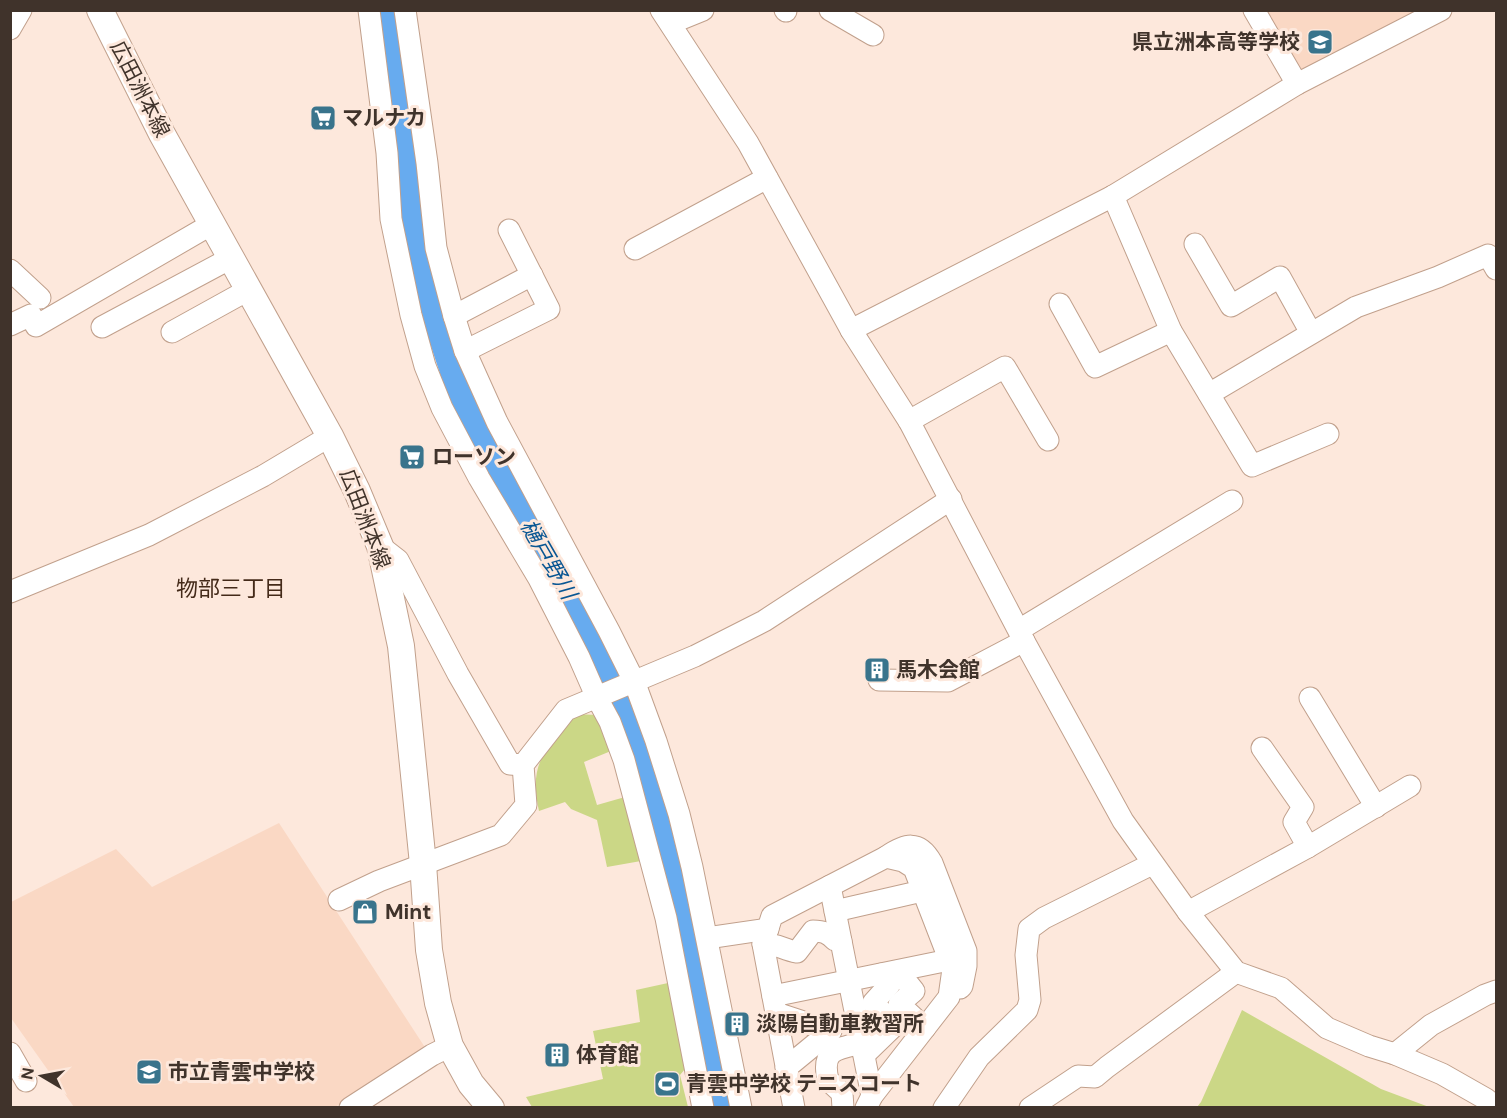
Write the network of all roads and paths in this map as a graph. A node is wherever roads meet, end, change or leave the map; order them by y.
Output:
1 (21, 10) edge
2 (100, 10) edge
3 (369, 10) edge
4 (405, 10) edge
5 (703, 10) edge
6 (830, 10) edge
7 (1254, 10) edge
8 (1441, 10) edge
9 (666, 17) edge
10 (10, 29) edge
11 (873, 35) dead end
12 (1297, 84) junction
13 (767, 178) junction
14 (1113, 196) junction
15 (212, 225) junction
16 (508, 230) dead end
17 (1195, 244) dead end
18 (635, 249) dead end
19 (231, 258) junction
20 (1497, 269) edge
21 (10, 270) edge
22 (532, 275) junction
23 (248, 290) junction
24 (40, 298) dead end
25 (1060, 304) dead end
26 (454, 316) junction
27 (10, 325) edge
28 (102, 327) dead end
29 (851, 330) junction
30 (1171, 331) junction
31 (172, 332) dead end
32 (1311, 333) junction
33 (465, 351) junction
34 (1209, 394) junction
35 (909, 421) junction
36 (1328, 434) dead end
37 (330, 436) junction
38 (1048, 440) dead end
39 (951, 499) junction
40 (1232, 501) dead end
41 (380, 546) junction
42 (10, 592) edge
43 (1022, 635) junction
44 (879, 680) dead end
45 (633, 681) junction
46 (597, 698) junction
47 (1310, 698) dead end
48 (1262, 748) dead end
49 (523, 765) junction
50 (1410, 786) dead end
51 (1376, 807) junction
52 (1308, 847) junction
53 (886, 857) junction
54 (423, 864) junction
55 (1152, 864) junction
56 (830, 886) junction
57 (922, 891) junction
58 (339, 900) dead end
59 (835, 911) junction
60 (1188, 912) junction
61 (765, 936) junction
62 (707, 938) junction
63 (841, 940) junction
64 (949, 960) junction
65 (889, 972) junction
66 (1236, 972) junction
67 (849, 981) junction
68 (1497, 991) edge
69 (947, 1000) junction
70 (774, 1005) junction
71 (925, 1028) junction
72 (450, 1046) junction
73 (862, 1049) junction
74 (10, 1053) edge
75 (1395, 1054) junction
76 (786, 1068) junction
77 (27, 1081) dead end
78 (869, 1102) edge
79 (350, 1107) edge
80 (491, 1107) edge
81 (703, 1107) edge
82 (741, 1107) edge
83 (794, 1107) edge
84 (843, 1107) edge
85 (944, 1107) edge
86 (1030, 1107) edge
87 (1497, 1107) edge

1 - 10 street
2 - 15 main road, 広田洲本線
3 - 46 street
4 - 26 street
5 - 9 street
6 - 11 street
7 - 12 street
8 - 12 street
9 - 13 street
12 - 14 street
13 - 18 street
13 - 29 street
14 - 29 street
14 - 30 street
15 - 19 main road, 広田洲本線
15 - 27 street
16 - 22 street
17 - 32 street
19 - 23 main road, 広田洲本線
19 - 28 street
20 - 32 street
21 - 24 street
22 - 26 street
22 - 33 street
23 - 31 street
23 - 37 main road, 広田洲本線
25 - 30 street
26 - 33 street
29 - 35 street
30 - 34 street
32 - 34 street
33 - 45 street
34 - 36 street
35 - 38 street
35 - 39 street
37 - 41 main road, 広田洲本線
37 - 42 street
39 - 43 street
39 - 45 street
40 - 43 street
41 - 49 street
41 - 54 main road, 広田洲本線
43 - 44 street
43 - 55 street
45 - 46 street
45 - 62 street
46 - 49 street
46 - 81 street
47 - 51 street
48 - 52 street
49 - 54 street
50 - 51 street
51 - 52 street
52 - 60 street
53 - 56 street
53 - 57 street
53 - 69 street
54 - 58 street
54 - 72 main road, 広田洲本線
55 - 60 street
55 - 85 street
56 - 59 street
56 - 61 street
57 - 59 street
57 - 64 street
59 - 63 street
60 - 66 street
61 - 62 street
61 - 63 street
61 - 70 street
62 - 82 street
63 - 67 street
64 - 65 street
64 - 69 street
65 - 67 street
65 - 71 street
65 - 73 street
66 - 75 street
66 - 86 street
67 - 70 street
67 - 73 street
68 - 75 street
69 - 71 street
70 - 76 street
70 - 76 street
71 - 78 street
72 - 79 street
72 - 80 main road, 広田洲本線
73 - 78 street
73 - 84 street
74 - 77 street
75 - 87 street
76 - 83 street

